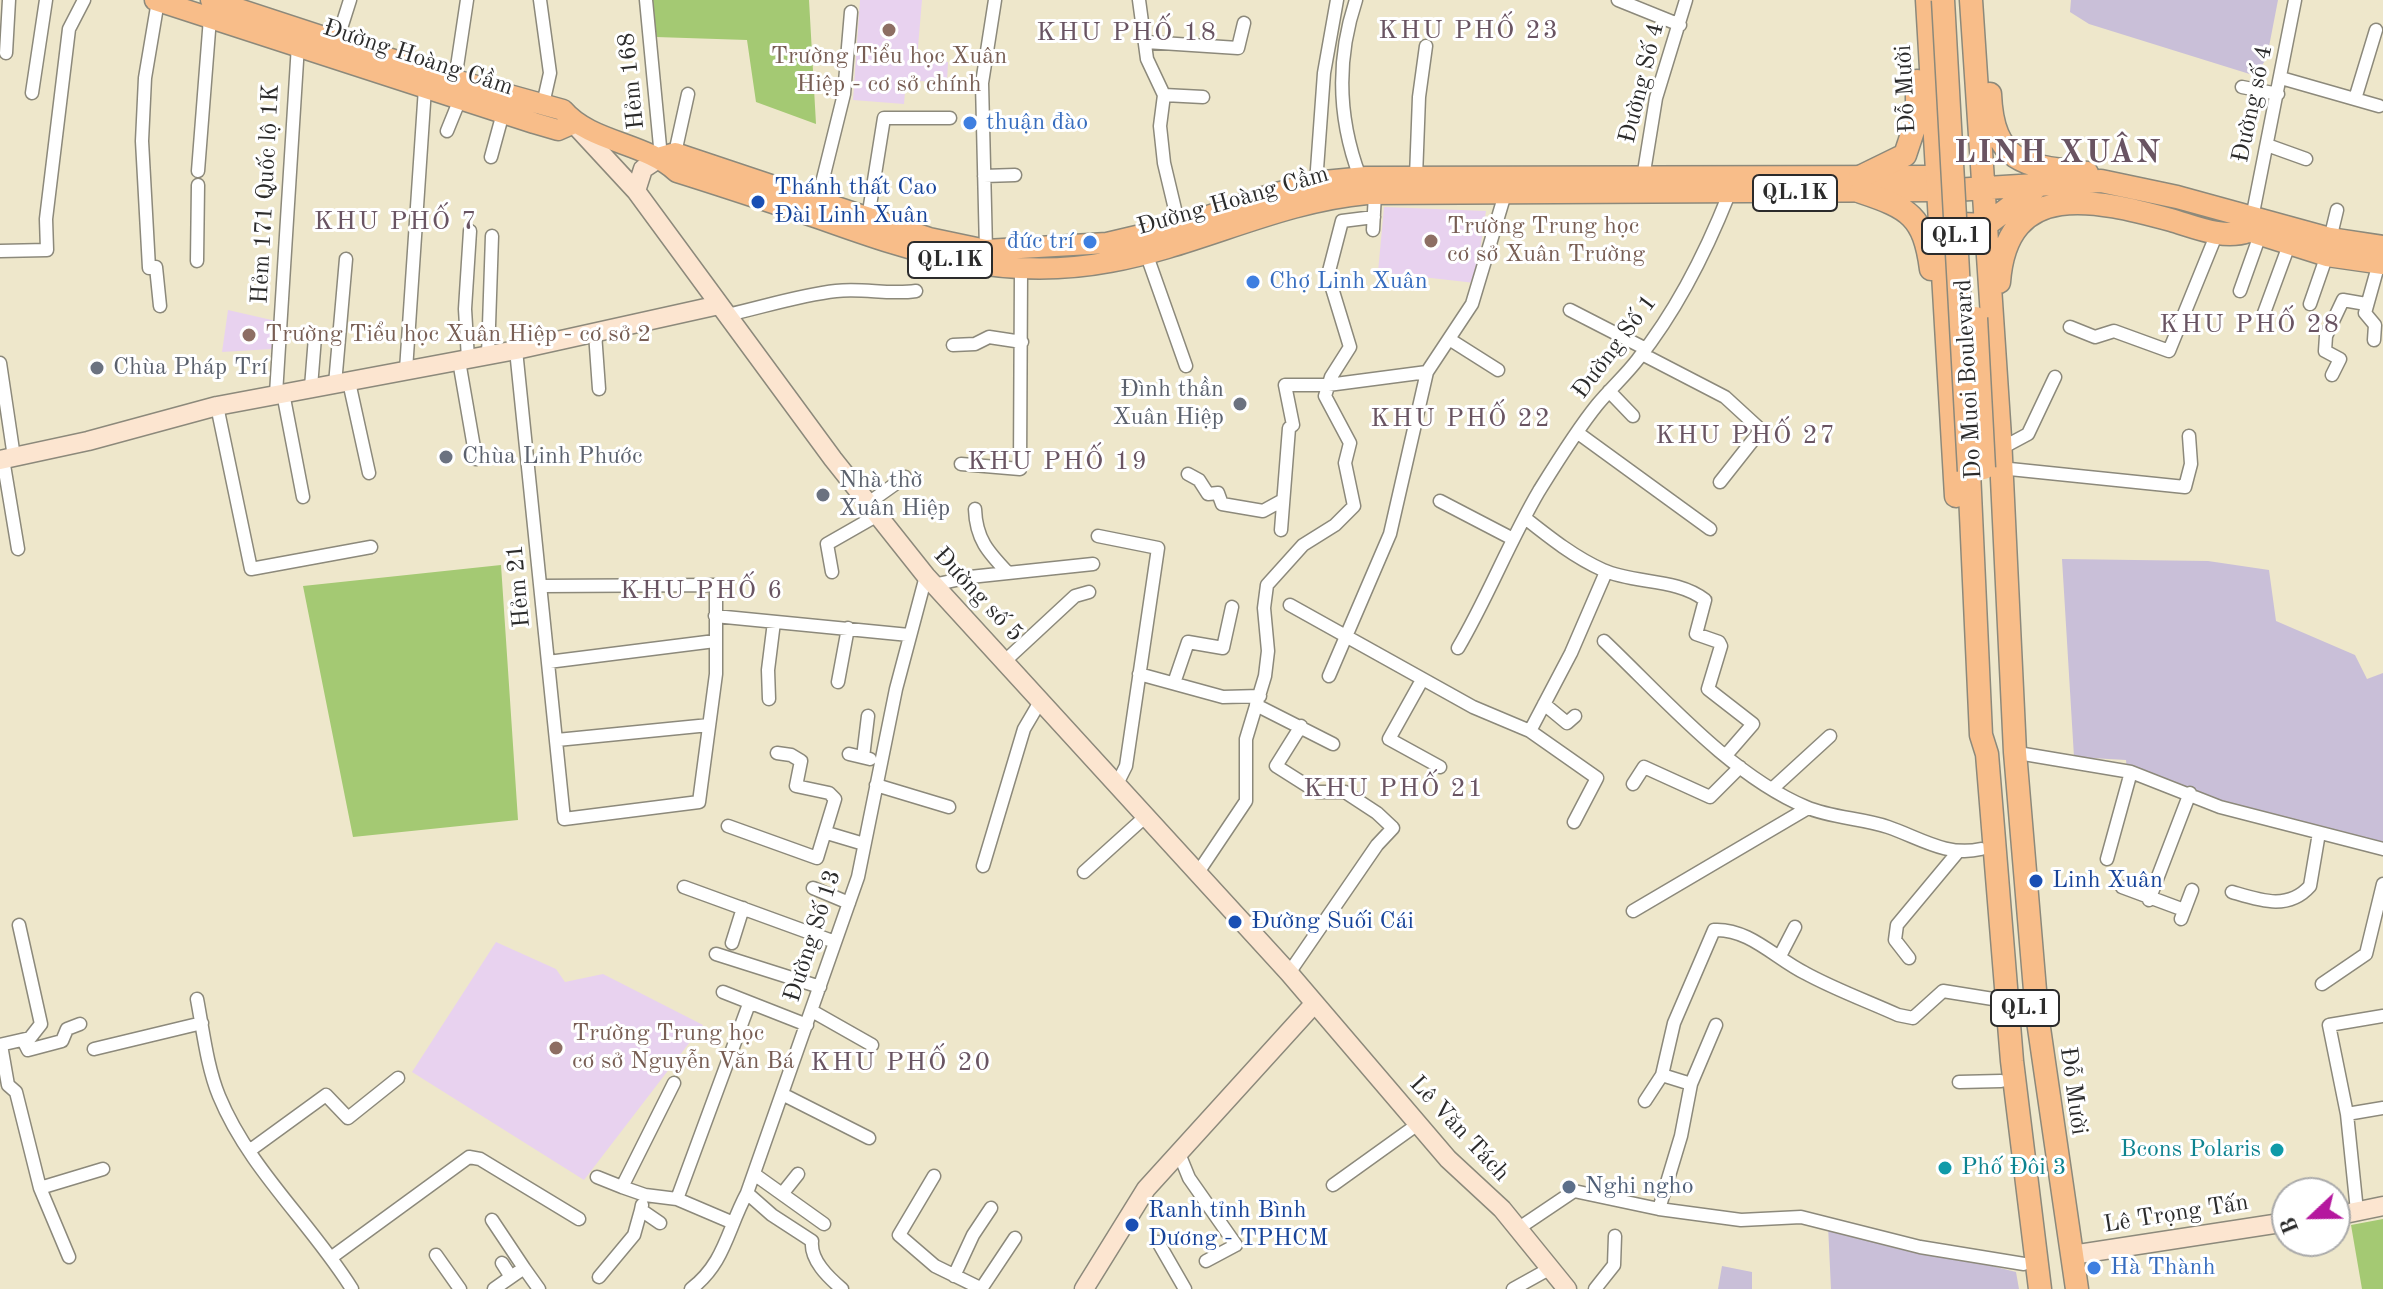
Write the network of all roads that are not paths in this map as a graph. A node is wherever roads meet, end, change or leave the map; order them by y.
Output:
1 (9, 0) edge
2 (46, 0) edge
3 (84, 0) edge
4 (156, 0) edge
5 (350, 0) edge
6 (467, 0) edge
7 (540, 0) edge
8 (646, 0) edge
9 (995, 0) edge
10 (1139, 0) edge
11 (1337, 0) edge
12 (1356, 0) edge
13 (1618, 0) edge
14 (1686, 0) edge
15 (1912, 0) edge
16 (1927, 0) edge
17 (1943, 0) edge
18 (1958, 0) edge
19 (1971, 0) edge
20 (1985, 0) edge
21 (2295, 0) edge
22 (210, 9) edge
23 (851, 12) dead end
24 (252, 15) edge
25 (1244, 23) dead end
26 (1680, 25) junction
27 (2376, 30) dead end
28 (337, 41) junction
29 (1146, 42) junction
30 (298, 45) junction
31 (1426, 46) dead end
32 (6, 53) dead end
33 (2281, 78) junction
34 (2242, 87) dead end
35 (425, 88) junction
36 (457, 90) junction
37 (32, 93) dead end
38 (688, 94) dead end
39 (2278, 94) junction
40 (1164, 95) junction
41 (1203, 97) dead end
42 (2355, 99) junction
43 (543, 104) junction
44 (2379, 106) dead end
45 (503, 113) junction
46 (950, 118) dead end
47 (574, 123) junction
48 (447, 131) dead end
49 (1977, 134) junction
50 (1934, 136) junction
51 (2267, 145) junction
52 (668, 155) junction
53 (491, 157) dead end
54 (2306, 159) dead end
55 (1015, 175) dead end
56 (984, 176) junction
57 (1360, 177) junction
58 (1416, 177) junction
59 (1643, 178) junction
60 (1983, 181) junction
61 (1316, 183) junction
62 (1895, 184) junction
63 (1937, 184) junction
64 (1861, 185) junction
65 (2039, 186) junction
66 (636, 191) junction
67 (1375, 194) junction
68 (1505, 194) junction
69 (1729, 194) junction
70 (818, 199) junction
71 (2337, 210) dead end
72 (868, 218) junction
73 (1940, 225) junction
74 (1986, 225) junction
75 (1179, 226) junction
76 (2253, 228) junction
77 (470, 231) dead end
78 (2217, 233) junction
79 (492, 236) dead end
80 (2289, 245) junction
81 (2328, 247) junction
82 (2383, 247) edge
83 (986, 250) junction
84 (0, 251) edge
85 (1146, 253) junction
86 (346, 259) dead end
87 (197, 261) dead end
88 (2377, 267) edge
89 (1021, 271) junction
90 (916, 291) dead end
91 (2240, 291) dead end
92 (2310, 304) dead end
93 (2366, 304) junction
94 (160, 306) dead end
95 (723, 310) junction
96 (1570, 310) dead end
97 (2264, 313) dead end
98 (2070, 327) dead end
99 (595, 333) junction
100 (315, 337) dead end
101 (1449, 339) junction
102 (2374, 340) dead end
103 (1022, 342) junction
104 (953, 345) dead end
105 (516, 350) junction
106 (1644, 352) junction
107 (488, 355) junction
108 (463, 360) junction
109 (0, 363) edge
110 (1186, 366) dead end
111 (406, 370) junction
112 (1498, 370) dead end
113 (1427, 372) junction
114 (2332, 375) dead end
115 (2055, 377) dead end
116 (342, 383) junction
117 (1328, 385) junction
118 (311, 387) junction
119 (599, 389) dead end
120 (1609, 391) junction
121 (279, 393) junction
122 (217, 406) junction
123 (1633, 416) dead end
124 (1578, 433) junction
125 (2189, 436) dead end
126 (1951, 441) junction
127 (6, 459) edge
128 (476, 459) dead end
129 (1991, 459) junction
130 (961, 464) dead end
131 (369, 473) dead end
132 (1188, 474) dead end
133 (905, 477) dead end
134 (1720, 482) dead end
135 (303, 497) dead end
136 (1283, 500) junction
137 (1440, 501) dead end
138 (975, 509) dead end
139 (872, 510) junction
140 (1525, 518) junction
141 (1710, 529) dead end
142 (1281, 530) dead end
143 (1098, 536) dead end
144 (1513, 539) junction
145 (371, 547) dead end
146 (18, 549) dead end
147 (1093, 564) dead end
148 (832, 572) dead end
149 (1606, 572) junction
150 (1008, 573) junction
151 (2000, 576) junction
152 (930, 581) junction
153 (542, 586) junction
154 (1089, 592) dead end
155 (1974, 595) junction
156 (1290, 605) dead end
157 (1232, 607) dead end
158 (715, 616) junction
159 (774, 622) junction
160 (848, 628) junction
161 (909, 635) junction
162 (1349, 637) junction
163 (715, 641) junction
164 (1604, 641) dead end
165 (1999, 646) junction
166 (1458, 648) dead end
167 (1006, 660) junction
168 (548, 662) junction
169 (2011, 667) junction
170 (1139, 674) junction
171 (1329, 676) dead end
172 (1422, 680) junction
173 (838, 682) dead end
174 (1174, 683) junction
175 (769, 699) dead end
176 (1041, 700) junction
177 (1258, 700) junction
178 (1544, 704) junction
179 (868, 716) dead end
180 (1575, 716) dead end
181 (709, 725) junction
182 (1301, 726) junction
183 (1530, 731) junction
184 (1981, 735) junction
185 (1830, 736) dead end
186 (557, 740) junction
187 (1333, 744) dead end
188 (2010, 751) junction
189 (777, 753) dead end
190 (849, 754) dead end
191 (1727, 754) junction
192 (863, 757) junction
193 (881, 762) junction
194 (1440, 767) dead end
195 (1740, 767) junction
196 (2131, 772) junction
197 (1117, 784) junction
198 (1633, 784) dead end
199 (876, 785) junction
200 (1772, 789) junction
201 (2190, 793) junction
202 (949, 807) dead end
203 (1808, 808) junction
204 (1146, 816) junction
205 (1574, 822) dead end
206 (728, 826) dead end
207 (827, 833) junction
208 (2319, 833) junction
209 (864, 844) junction
210 (1981, 849) junction
211 (2383, 849) edge
212 (1957, 853) junction
213 (2107, 859) dead end
214 (983, 866) dead end
215 (1084, 872) dead end
216 (1197, 874) junction
217 (2383, 884) edge
218 (684, 887) dead end
219 (2122, 887) dead end
220 (813, 888) dead end
221 (2192, 890) dead end
222 (2232, 892) dead end
223 (2150, 899) junction
224 (849, 903) junction
225 (743, 908) junction
226 (1633, 911) dead end
227 (19, 925) dead end
228 (1795, 927) dead end
229 (835, 942) junction
230 (732, 943) dead end
231 (716, 954) dead end
232 (1780, 956) junction
233 (1909, 958) dead end
234 (1289, 973) junction
235 (2322, 984) dead end
236 (820, 987) junction
237 (723, 992) dead end
238 (197, 999) dead end
239 (1993, 999) junction
240 (749, 1004) junction
241 (1314, 1004) junction
242 (812, 1011) junction
243 (2383, 1016) edge
244 (202, 1023) junction
245 (80, 1024) dead end
246 (807, 1025) junction
247 (1716, 1025) dead end
248 (23, 1040) junction
249 (0, 1045) edge
250 (872, 1045) dead end
251 (94, 1049) dead end
252 (1662, 1075) junction
253 (398, 1078) dead end
254 (2001, 1081) junction
255 (1959, 1082) dead end
256 (674, 1083) dead end
257 (1691, 1084) junction
258 (782, 1094) junction
259 (1645, 1101) dead end
260 (2383, 1108) edge
261 (2347, 1114) junction
262 (1418, 1124) junction
263 (869, 1138) dead end
264 (249, 1151) junction
265 (1178, 1151) junction
266 (103, 1169) dead end
267 (754, 1174) junction
268 (798, 1174) dead end
269 (934, 1176) dead end
270 (597, 1177) dead end
271 (1333, 1185) dead end
272 (622, 1187) junction
273 (40, 1188) junction
274 (747, 1193) junction
275 (782, 1194) junction
276 (645, 1195) junction
277 (677, 1199) junction
278 (2383, 1206) edge
279 (991, 1208) dead end
280 (1659, 1209) junction
281 (641, 1210) junction
282 (2357, 1211) junction
283 (2351, 1212) edge
284 (579, 1219) dead end
285 (492, 1220) dead end
286 (731, 1222) junction
287 (660, 1223) dead end
288 (824, 1224) dead end
289 (2271, 1224) edge
290 (1519, 1228) junction
291 (1615, 1236) dead end
292 (1015, 1238) dead end
293 (1158, 1242) dead end
294 (436, 1255) dead end
295 (2066, 1256) junction
296 (69, 1257) dead end
297 (332, 1257) junction
298 (1206, 1261) dead end
299 (502, 1263) dead end
300 (2030, 1263) junction
301 (524, 1268) junction
302 (1549, 1269) junction
303 (954, 1276) junction
304 (511, 1277) junction
305 (599, 1277) dead end
306 (352, 1289) edge
307 (460, 1289) edge
308 (494, 1289) edge
309 (539, 1289) edge
310 (691, 1289) edge
311 (842, 1289) edge
312 (981, 1289) edge
313 (1084, 1289) edge
314 (1185, 1289) edge
315 (1513, 1289) edge
316 (1567, 1289) edge
317 (1595, 1289) edge
318 (2028, 1289) edge
319 (2040, 1289) edge
320 (2066, 1289) edge
321 (2077, 1289) edge

1 - 32 street
2 - 37 street
3 - 84 street
4 - 22 main road, Đường Hoàng Cầm / QL.1K
4 - 94 street
5 - 28 street
6 - 36 street
7 - 43 street
8 - 52 street, Hẻm 168
9 - 56 street
10 - 29 street
11 - 61 street
12 - 57 street
13 - 26 street
14 - 26 street, Đường Số 4
15 - 64 highway
16 - 50 highway, Đỗ Mười / QL.1
17 - 129 highway, QL.1, bridge
18 - 129 highway, QL.1, bridge
19 - 49 highway, Do Muoi Boulevard / QL.1
20 - 76 highway
21 - 33 street, Đường số 4
22 - 24 main road, Đường Hoàng Cầm / QL.1K
22 - 87 street
23 - 70 street
24 - 28 main road, Đường Hoàng Cầm / QL.1K
24 - 30 main road, Đường Hoàng Cầm / QL.1K
25 - 29 street
26 - 59 street, Đường Số 4
27 - 42 street
28 - 36 main road, Đường Hoàng Cầm / QL.1K
29 - 40 street
30 - 35 main road, Đường Hoàng Cầm / QL.1K
30 - 121 street, Hẻm 171 Quốc lộ 1K
31 - 58 street
33 - 39 street, Đường số 4
33 - 42 street
34 - 39 street
35 - 36 main road, Đường Hoàng Cầm / QL.1K
35 - 111 street
36 - 43 main road, Đường Hoàng Cầm / QL.1K
36 - 45 main road, Đường Hoàng Cầm / QL.1K
36 - 48 street
38 - 52 street
39 - 51 street, Đường số 4
40 - 41 street
40 - 75 street
42 - 44 street
43 - 47 main road, Đường Hoàng Cầm / QL.1K
45 - 47 main road, Đường Hoàng Cầm / QL.1K
45 - 53 street
46 - 72 street
47 - 52 main road, Đường Hoàng Cầm / QL.1K
47 - 66 main road, Đường số 5
49 - 50 highway
49 - 60 highway, Do Muoi Boulevard / QL.1
49 - 65 highway
50 - 62 highway
50 - 63 highway, Đỗ Mười / QL.1
51 - 54 street
51 - 76 street, Đường số 4
52 - 66 main road
52 - 70 main road, Đường Hoàng Cầm / QL.1K
52 - 89 main road, Đường Hoàng Cầm / QL.1K
55 - 56 street
56 - 83 street
57 - 58 main road, Đường Hoàng Cầm / QL.1K
57 - 61 main road, Đường Hoàng Cầm / QL.1K
58 - 59 main road, Đường Hoàng Cầm / QL.1K
59 - 64 main road, Đường Hoàng Cầm / QL.1K
60 - 63 highway
60 - 65 highway
60 - 74 highway, Do Muoi Boulevard / QL.1
61 - 75 main road, Đường Hoàng Cầm / QL.1K
62 - 63 main road, Đường Hoàng Cầm / QL.1K
62 - 64 main road, Đường Hoàng Cầm / QL.1K
62 - 73 highway
63 - 73 highway, Do Muoi Boulevard / QL.1
64 - 69 main road, Đường Hoàng Cầm / QL.1K
64 - 126 highway
65 - 74 highway
65 - 76 highway
66 - 95 main road, Đường số 5
67 - 68 main road, Đường Hoàng Cầm / QL.1K
67 - 85 main road, Đường Hoàng Cầm / QL.1K
67 - 117 street
68 - 69 main road, Đường Hoàng Cầm / QL.1K
68 - 101 street
69 - 106 street, Đường Số 1
70 - 72 main road, Đường Hoàng Cầm / QL.1K
71 - 81 street
72 - 83 main road, Đường Hoàng Cầm / QL.1K
73 - 74 highway
73 - 126 highway, Do Muoi Boulevard / QL.1
74 - 129 highway, Do Muoi Boulevard / QL.1
75 - 83 main road, Đường Hoàng Cầm / QL.1K
76 - 78 highway
76 - 80 highway
76 - 81 highway
76 - 91 street, Đường số 4
77 - 108 street
78 - 98 street
78 - 129 highway
79 - 107 street
80 - 81 highway
80 - 97 street
81 - 82 highway
81 - 88 highway
81 - 92 street
85 - 89 main road, Đường Hoàng Cầm / QL.1K
85 - 110 street
86 - 116 street
88 - 93 street
89 - 103 street
90 - 95 street
93 - 102 street
93 - 114 street
95 - 99 main road
95 - 139 main road, Đường số 5
96 - 106 street
99 - 105 main road
99 - 119 street
100 - 118 street
101 - 112 street
101 - 113 street
103 - 104 street
103 - 130 street
105 - 107 main road
105 - 153 street, Hẻm 21
106 - 120 street, Đường Số 1
106 - 134 street
107 - 108 main road
108 - 111 main road
108 - 128 street
109 - 127 street
111 - 116 main road
113 - 117 street
113 - 162 street
115 - 129 street
116 - 118 main road
116 - 131 street
117 - 136 street
117 - 177 street
118 - 121 main road
120 - 123 street
120 - 124 street, Đường Số 1
121 - 122 main road
121 - 135 street, Hẻm 171 Quốc lộ 1K
122 - 127 main road
122 - 145 street
124 - 140 street, Đường Số 1
124 - 141 street
125 - 129 street
126 - 155 highway, QL.1
127 - 146 street
129 - 151 highway, Do Muoi Boulevard / QL.1
129 - 155 highway, Do Muoi Boulevard / QL.1
132 - 136 street
133 - 139 street
136 - 142 street
137 - 144 street
138 - 150 street
139 - 148 street
139 - 152 main road, Đường số 5
140 - 144 street, Đường Số 1
140 - 149 street
143 - 170 street
144 - 166 street, Đường Số 1
147 - 150 street
149 - 178 street
149 - 191 street
150 - 152 street
151 - 165 highway, Do Muoi Boulevard / QL.1
151 - 169 highway, Do Muoi Boulevard / QL.1
152 - 161 street, Đường Số 13
152 - 167 main road, Đường số 5
153 - 158 street
153 - 168 street, Hẻm 21
154 - 167 street
155 - 184 highway, Do Muoi Boulevard / QL.1
156 - 162 street
157 - 174 street
158 - 159 street
158 - 163 street
159 - 160 street
159 - 175 street
160 - 161 street
160 - 173 street
161 - 193 street, Đường Số 13
162 - 171 street
162 - 172 street
163 - 168 street
163 - 181 street
164 - 191 street
165 - 169 highway, QL.1
165 - 188 highway, Do Muoi Boulevard / QL.1
167 - 176 main road, Đường số 5
168 - 186 street, Hẻm 21
169 - 188 highway, Do Muoi Boulevard / QL.1
170 - 174 street
170 - 197 street
172 - 183 street
172 - 194 street
174 - 177 street
176 - 197 main road, Đường số 5
176 - 214 street
177 - 182 street
177 - 216 street
178 - 180 street
178 - 183 street
179 - 192 street
181 - 186 street
181 - 186 street, Hẻm 21
182 - 187 street
182 - 234 street
183 - 205 street
184 - 210 highway, Do Muoi Boulevard / QL.1
184 - 300 highway, QL.1
185 - 200 street
188 - 196 street
188 - 295 highway, Đỗ Mười / QL.1
189 - 207 street
190 - 192 street
191 - 195 street
192 - 193 street
193 - 199 street, Đường Số 13
195 - 198 street
195 - 200 street
196 - 201 street
196 - 213 street
197 - 204 main road, Đường số 5
199 - 202 street
199 - 209 street, Đường Số 13
200 - 203 street
201 - 208 street
201 - 223 street
203 - 212 street
203 - 226 street
204 - 215 street
204 - 216 main road, Đường số 5
206 - 207 street
207 - 209 street
208 - 211 street
208 - 222 street
209 - 224 street, Đường Số 13
210 - 212 street
210 - 239 highway, QL.1
212 - 233 street
216 - 234 main road, Đường số 5
217 - 235 street
218 - 225 street
219 - 223 street
220 - 224 street
221 - 223 street
224 - 229 street, Đường Số 13
225 - 229 street
225 - 230 street
227 - 248 street
228 - 232 street
229 - 236 street, Đường Số 13
231 - 236 street
232 - 239 street
232 - 252 street
234 - 241 main road, Đường số 5
236 - 242 street, Đường Số 13
237 - 240 street
238 - 244 street
239 - 254 highway, QL.1
240 - 246 street
240 - 277 street
241 - 262 main road, Lê Văn Tách
241 - 265 main road
242 - 246 street, Đường Số 13
242 - 250 street
243 - 261 street
244 - 251 street
244 - 264 street
245 - 248 street
246 - 258 street, Đường Số 13
247 - 257 street
248 - 249 street
249 - 273 street
252 - 257 street
252 - 259 street
253 - 264 street
254 - 255 street
254 - 300 highway, QL.1
256 - 272 street
257 - 280 street
258 - 263 street
258 - 267 street, Đường Số 13
260 - 261 street
261 - 282 street
262 - 271 street
262 - 290 main road, Lê Văn Tách
264 - 297 street
265 - 298 street
265 - 313 main road
266 - 273 street
267 - 274 street, Đường Số 13
267 - 275 street
268 - 275 street
269 - 303 street
270 - 272 street
272 - 276 street
273 - 296 street
274 - 286 street, Đường Số 13
274 - 311 street
275 - 288 street
276 - 277 street
276 - 281 street
277 - 286 street
278 - 282 main road
279 - 303 street
280 - 290 street
280 - 300 street
281 - 287 street
281 - 305 street
282 - 283 main road
284 - 297 street
285 - 301 street
286 - 310 street, Đường Số 13
289 - 295 main road, Lê Trọng Tấn
290 - 302 main road, Lê Văn Tách
291 - 317 street
292 - 312 street
293 - 314 street
294 - 307 street
295 - 300 highway
295 - 320 highway, Đỗ Mười / QL.1
295 - 321 highway, Đỗ Mười / QL.1
297 - 306 street
299 - 304 street
300 - 318 highway, QL.1
300 - 319 highway, QL.1
301 - 304 street
301 - 309 street
302 - 315 street
302 - 316 main road, Lê Văn Tách
303 - 312 street
304 - 308 street

